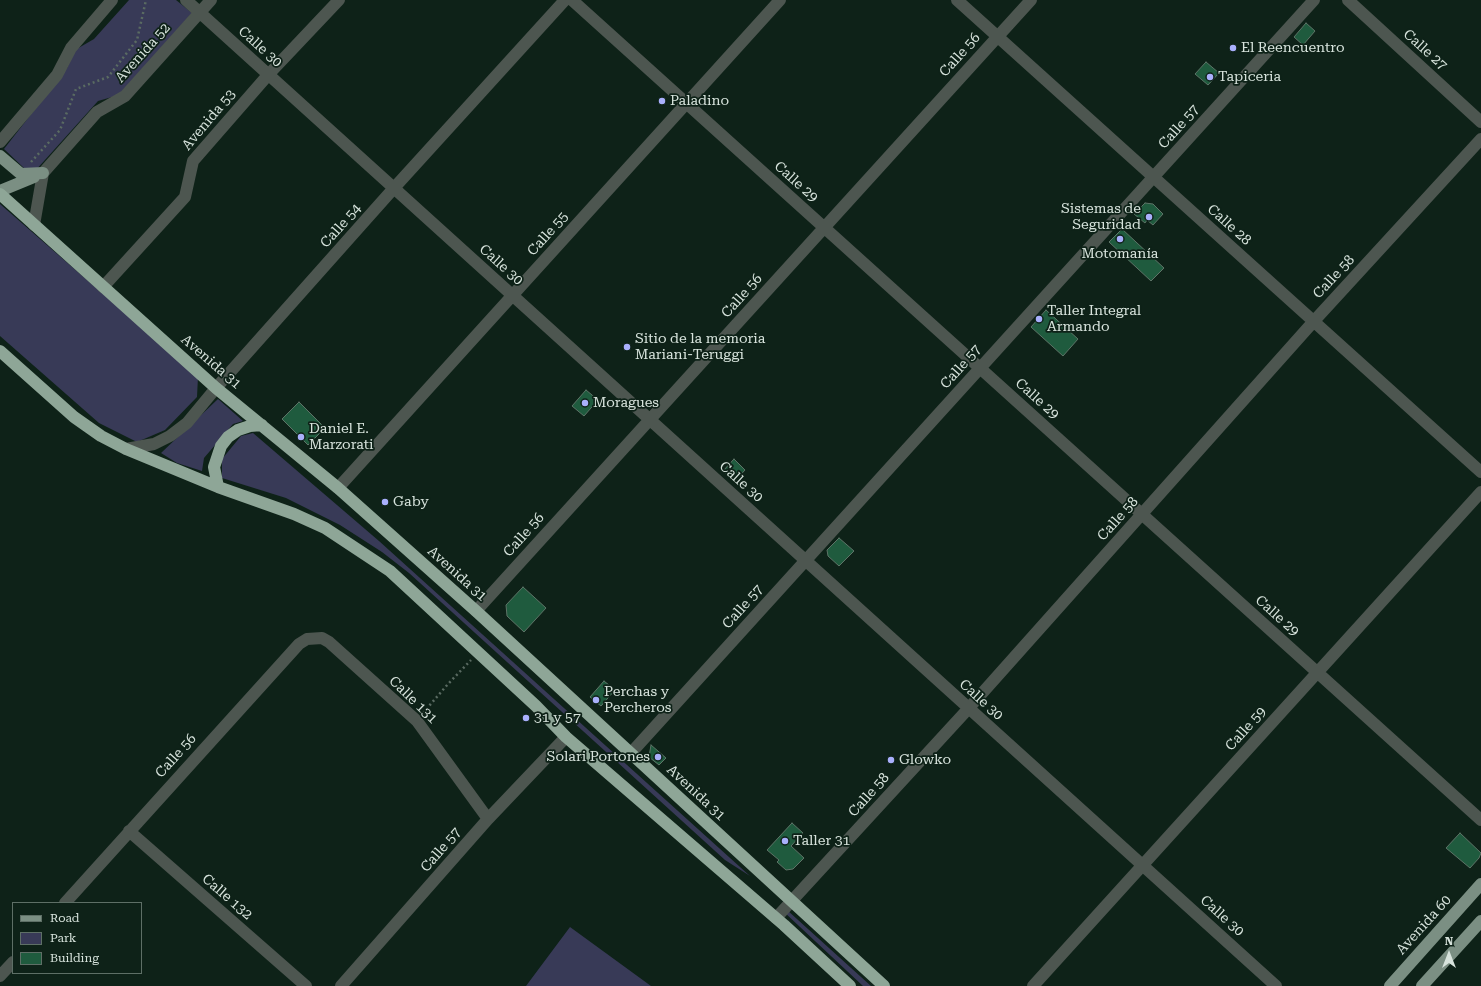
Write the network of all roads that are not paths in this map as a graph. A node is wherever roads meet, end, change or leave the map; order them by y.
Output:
1 (112, 0) edge
2 (186, 0) edge
3 (212, 0) edge
4 (339, 0) edge
5 (565, 0) edge
6 (572, 0) edge
7 (780, 0) edge
8 (957, 0) edge
9 (1030, 0) edge
10 (1314, 0) edge
11 (1348, 0) edge
12 (200, 13) junction
13 (998, 36) junction
14 (268, 74) junction
15 (687, 103) junction
16 (1481, 122) edge
17 (1481, 138) edge
18 (1, 139) edge
19 (0, 156) edge
20 (43, 173) junction
21 (1153, 177) junction
22 (394, 188) junction
23 (0, 191) edge
24 (0, 194) edge
25 (34, 225) junction
26 (824, 227) junction
27 (103, 287) junction
28 (512, 296) junction
29 (1314, 321) junction
30 (0, 351) edge
31 (980, 368) junction
32 (216, 388) junction
33 (650, 420) junction
34 (262, 425) junction
35 (126, 449) junction
36 (1481, 472) edge
37 (218, 487) junction
38 (338, 488) junction
39 (1481, 492) edge
40 (1142, 514) junction
41 (806, 560) junction
42 (476, 611) junction
43 (315, 637) joint
44 (1318, 672) junction
45 (968, 709) junction
46 (566, 736) junction
47 (631, 753) junction
48 (488, 820) junction
49 (1481, 820) edge
50 (128, 831) junction
51 (1143, 865) junction
52 (1481, 884) edge
53 (66, 902) edge
54 (792, 902) junction
55 (776, 918) junction
56 (1481, 921) edge
57 (12, 963) edge
58 (0, 976) edge
59 (306, 986) edge
60 (341, 986) edge
61 (850, 986) edge
62 (884, 986) edge
63 (1033, 986) edge
64 (1276, 986) edge
65 (1390, 986) edge
66 (1422, 986) edge

1 - 18 street
2 - 12 street, Calle 30
3 - 12 street, Avenida 52
4 - 14 street, Avenida 53
5 - 22 street, Calle 54
6 - 15 street, Calle 29
7 - 15 street, Calle 55
8 - 13 street, Calle 28
9 - 13 street, Calle 56
10 - 21 street, Calle 57
11 - 16 street, Calle 27
12 - 14 street, Calle 30
12 - 20 street, Avenida 52
13 - 21 street, Calle 28
13 - 26 street, Calle 56
14 - 22 street, Calle 30
14 - 27 street, Avenida 53
15 - 26 street, Calle 29
15 - 28 street, Calle 55
17 - 29 street, Calle 58
19 - 20 main road
20 - 23 main road, Avenida 52
20 - 25 street
21 - 29 street, Calle 28
21 - 31 street, Calle 57
22 - 28 street, Calle 30
22 - 32 street, Calle 54
24 - 25 highway, Avenida 31
25 - 27 highway, Avenida 31
26 - 31 street, Calle 29
26 - 33 street, Calle 56
27 - 32 highway, Avenida 31
28 - 33 street, Calle 30
28 - 38 street, Calle 55
29 - 36 street, Calle 28
29 - 40 street, Calle 58
30 - 35 highway
31 - 40 street, Calle 29
31 - 41 street, Calle 57
32 - 34 highway, Avenida 31
32 - 35 street, Calle 54
33 - 41 street, Calle 30
33 - 42 street, Calle 56
34 - 37 highway
34 - 38 highway, Avenida 31
35 - 37 highway
37 - 46 highway
38 - 42 highway, Avenida 31
39 - 44 street, Calle 59
40 - 44 street, Calle 29
40 - 45 street, Calle 58
41 - 45 street, Calle 30
41 - 47 street, Calle 57
42 - 47 highway, Avenida 31
43 - 48 street, Calle 131
43 - 50 street, Calle 56
44 - 49 street, Calle 29
44 - 51 street, Calle 59
45 - 51 street, Calle 30
45 - 54 street, Calle 58
46 - 48 street, Calle 57
46 - 55 highway
47 - 54 highway, Avenida 31
48 - 60 street, Calle 57
50 - 53 street, Calle 56
50 - 59 street, Calle 132
51 - 63 street, Calle 59
51 - 64 street, Calle 30
52 - 65 main road, Avenida 60
54 - 55 street, Calle 58
54 - 62 highway, Avenida 31
55 - 61 highway
56 - 66 main road
57 - 58 street

